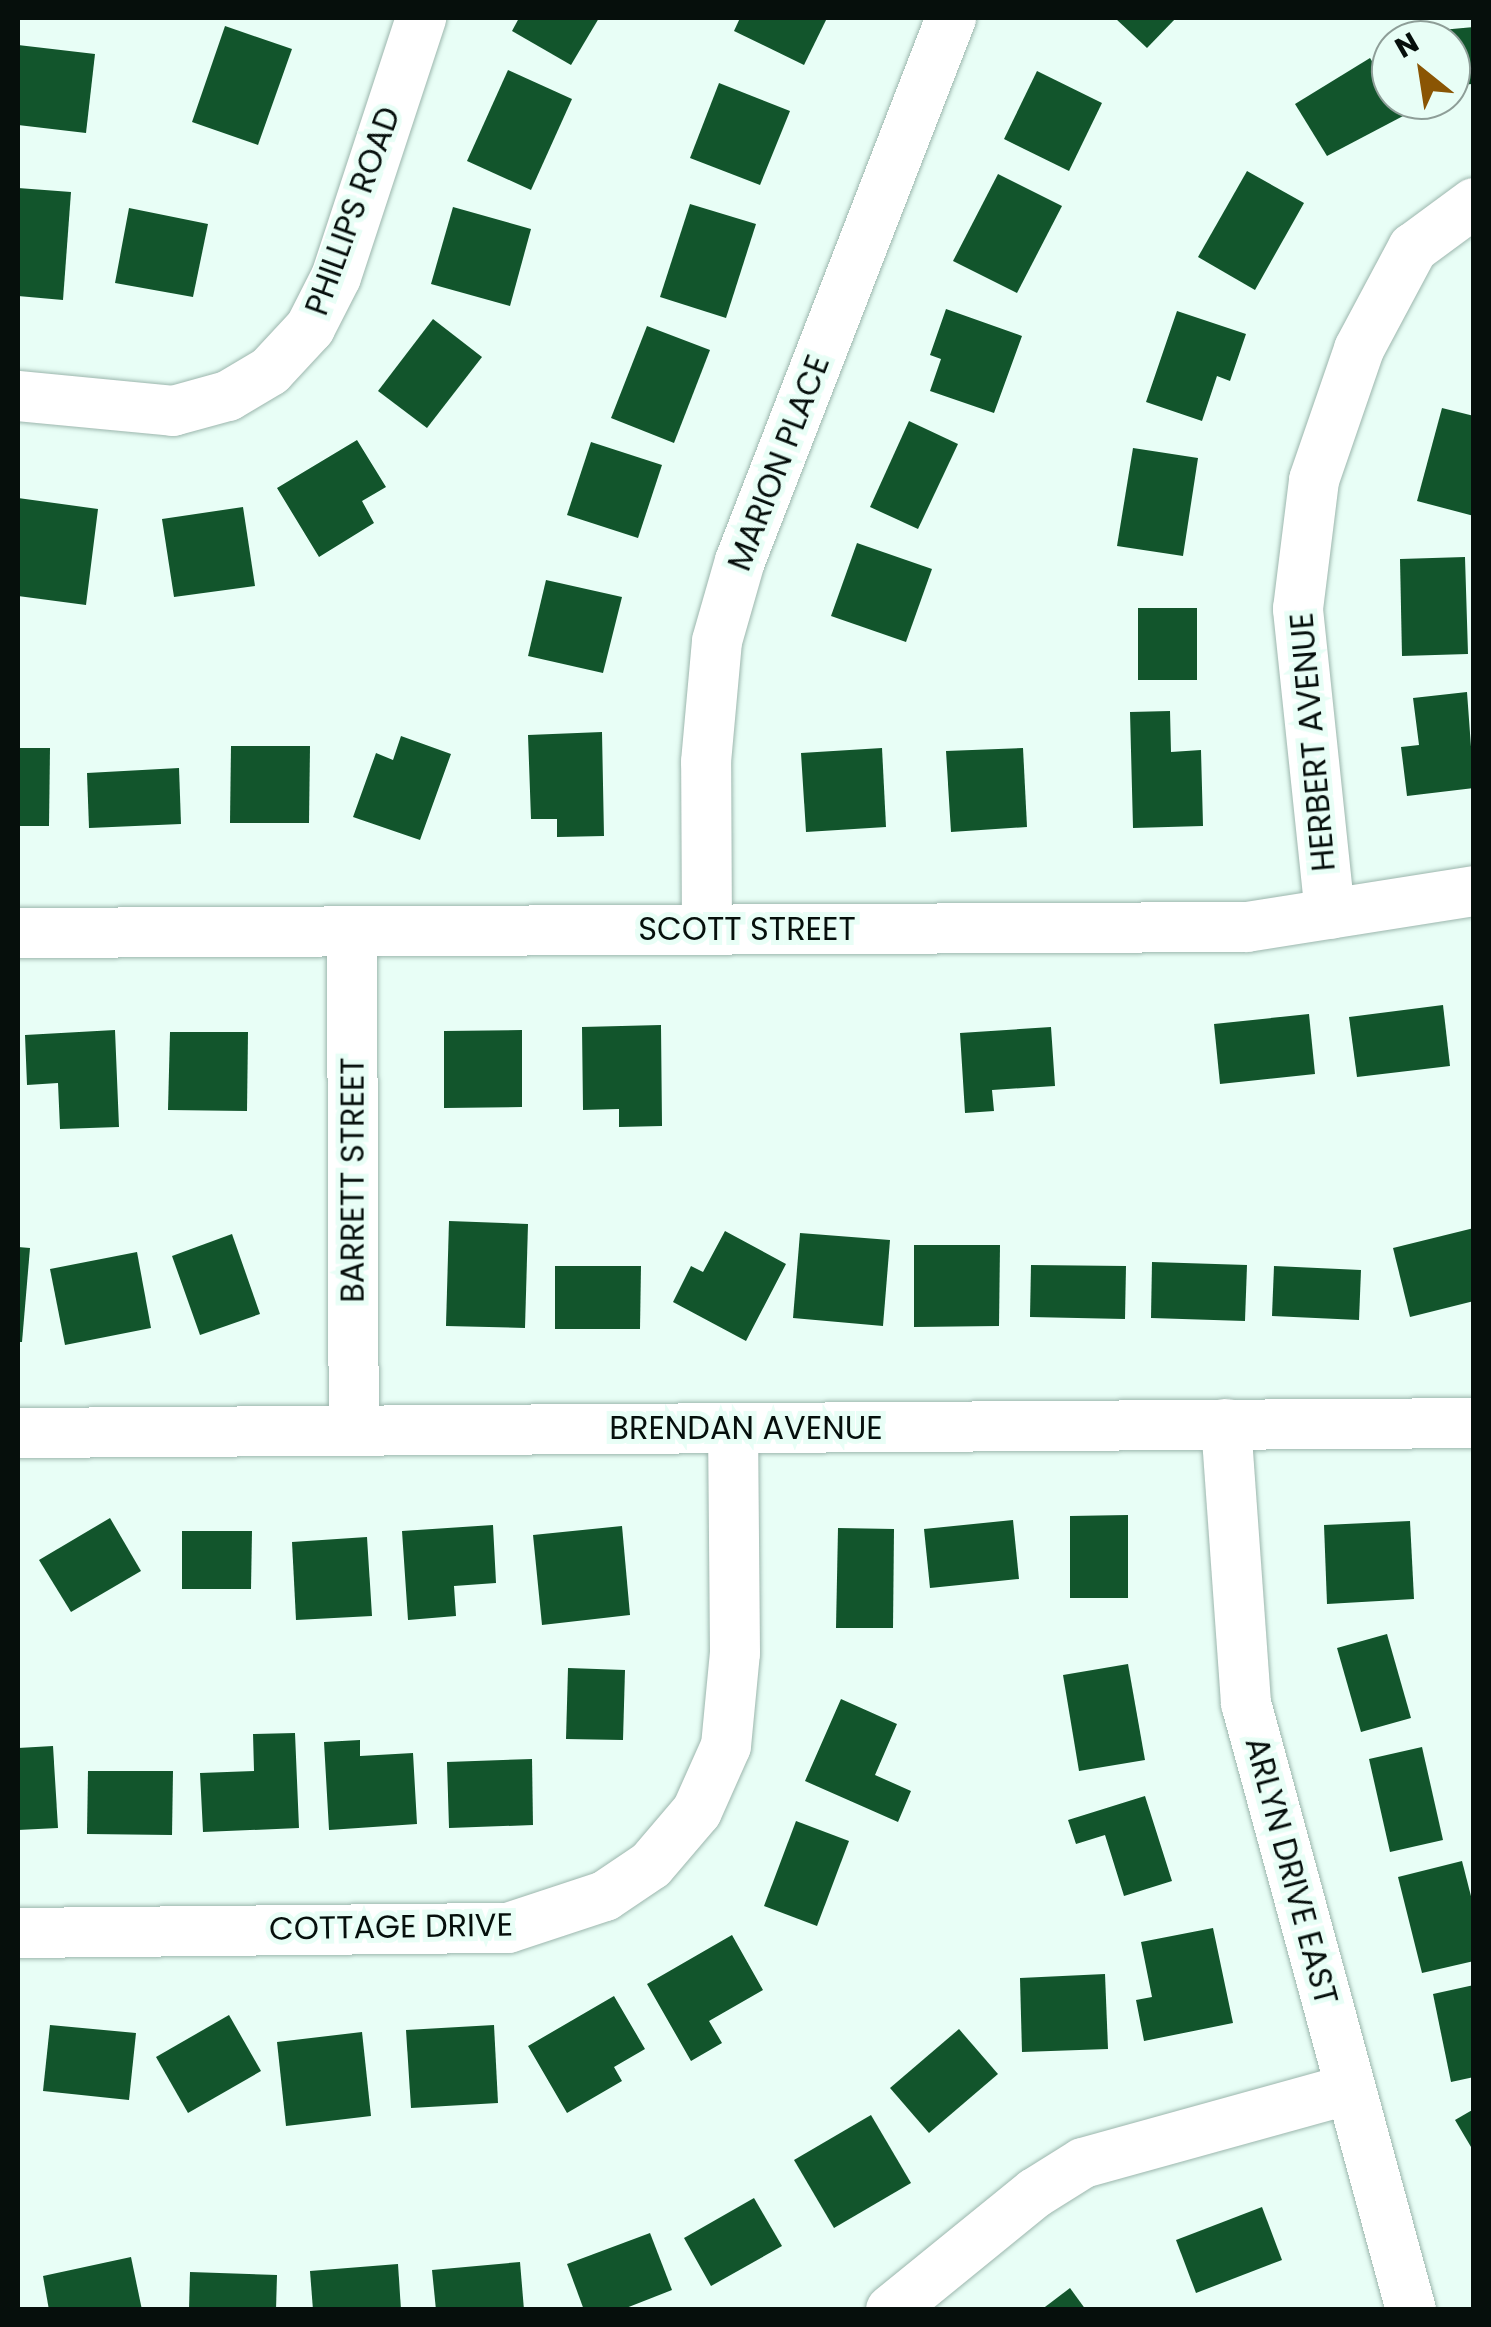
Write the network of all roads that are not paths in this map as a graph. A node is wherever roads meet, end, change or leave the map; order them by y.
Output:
1 (421, 18) edge
2 (951, 18) edge
3 (1474, 203) edge
4 (18, 396) edge
5 (1474, 891) edge
6 (1330, 914) junction
7 (707, 929) junction
8 (352, 932) junction
9 (18, 933) edge
10 (1474, 1423) edge
11 (1226, 1424) junction
12 (354, 1429) junction
13 (733, 1430) junction
14 (18, 1433) edge
15 (18, 1933) edge
16 (1349, 2089) junction
17 (891, 2310) edge
18 (1411, 2310) edge

1 - 4 street, PHILLIPS ROAD
2 - 7 street, MARION PLACE
3 - 6 street, HERBERT AVENUE
5 - 6 street, SCOTT STREET
6 - 7 street, SCOTT STREET
7 - 8 street, SCOTT STREET
8 - 9 street, SCOTT STREET
8 - 12 street, BARRETT STREET
10 - 11 street, BRENDAN AVENUE
11 - 13 street, BRENDAN AVENUE
11 - 16 street, ARLYN DRIVE EAST
12 - 13 street, BRENDAN AVENUE
12 - 14 street, BRENDAN AVENUE
13 - 15 street, COTTAGE DRIVE
16 - 17 street
16 - 18 street, ARLYN DRIVE EAST

